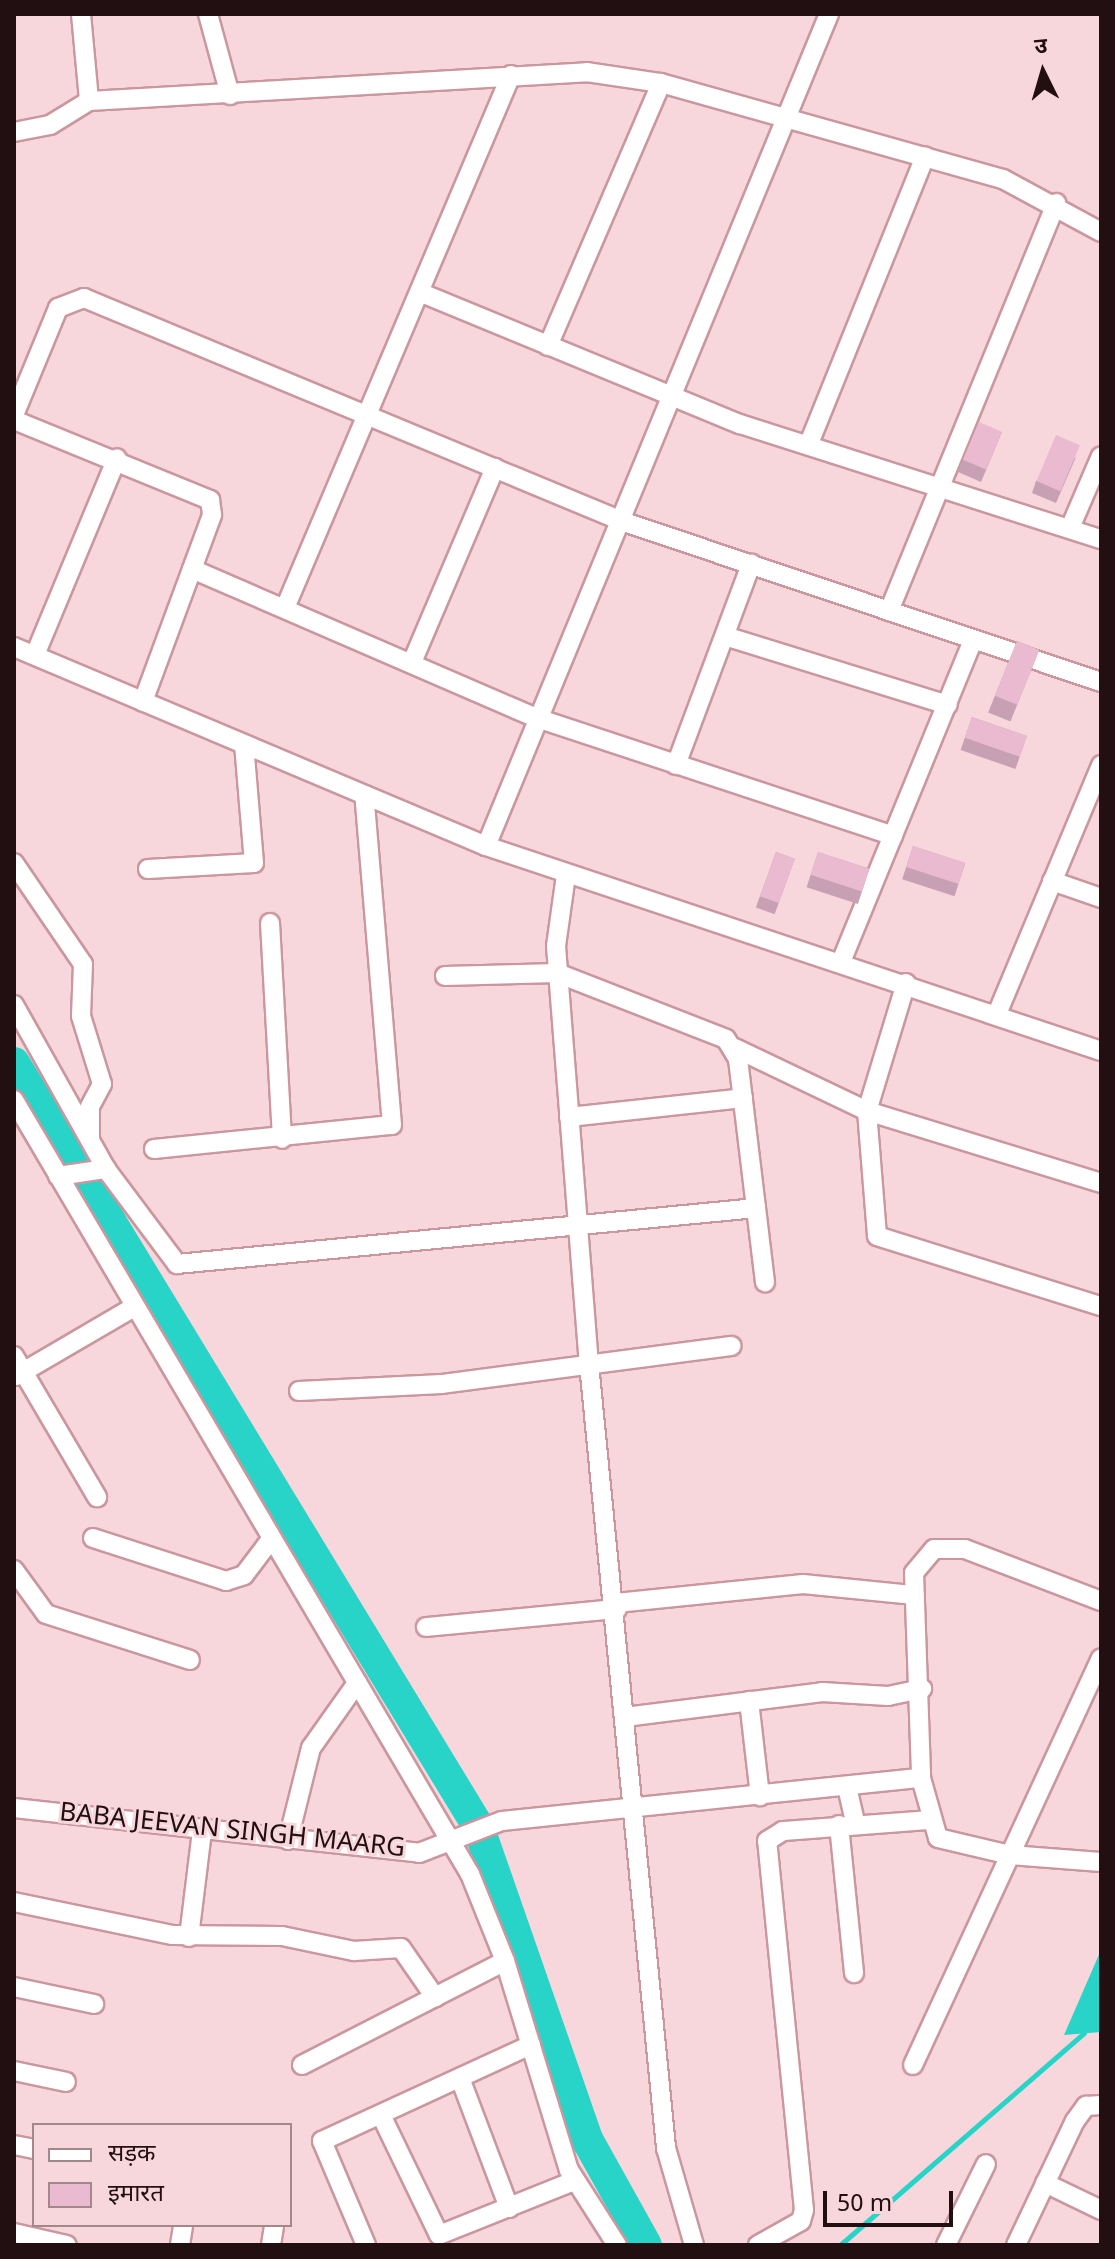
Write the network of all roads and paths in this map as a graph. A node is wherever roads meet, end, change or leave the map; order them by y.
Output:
1 (81, 14) edge
2 (208, 14) edge
3 (829, 14) edge
4 (511, 75) junction
5 (661, 83) junction
6 (230, 95) junction
7 (89, 101) junction
8 (790, 117) junction
9 (14, 132) edge
10 (925, 156) junction
11 (1056, 203) junction
12 (1101, 232) edge
13 (424, 294) junction
14 (548, 346) junction
15 (672, 398) junction
16 (14, 417) edge
17 (367, 418) junction
18 (810, 441) junction
19 (1101, 456) edge
20 (117, 458) junction
21 (495, 468) junction
22 (941, 487) junction
23 (624, 522) junction
24 (1070, 528) junction
25 (1101, 539) edge
26 (751, 564) junction
27 (192, 569) junction
28 (285, 608) junction
29 (889, 611) junction
30 (725, 636) junction
31 (973, 640) junction
32 (14, 647) edge
33 (35, 655) junction
34 (413, 660) junction
35 (1101, 682) edge
36 (143, 702) junction
37 (948, 705) junction
38 (537, 718) junction
39 (244, 745) junction
40 (676, 765) junction
41 (1101, 765) edge
42 (364, 795) junction
43 (893, 836) junction
44 (486, 846) junction
45 (14, 863) edge
46 (148, 869) dead end
47 (566, 875) junction
48 (1052, 881) junction
49 (1101, 898) edge
50 (270, 923) dead end
51 (841, 962) junction
52 (557, 973) junction
53 (445, 976) dead end
54 (906, 983) junction
55 (14, 1005) edge
56 (997, 1014) junction
57 (735, 1048) junction
58 (1101, 1051) edge
59 (743, 1098) junction
60 (14, 1100) edge
61 (867, 1111) junction
62 (569, 1117) junction
63 (282, 1139) junction
64 (91, 1141) junction
65 (154, 1149) dead end
66 (102, 1169) junction
67 (64, 1175) junction
68 (1101, 1183) edge
69 (756, 1208) junction
70 (579, 1228) junction
71 (765, 1282) dead end
72 (1101, 1306) edge
73 (134, 1307) junction
74 (732, 1346) dead end
75 (589, 1364) junction
76 (17, 1368) edge
77 (299, 1391) dead end
78 (97, 1497) dead end
79 (93, 1538) dead end
80 (269, 1542) junction
81 (14, 1570) edge
82 (914, 1595) junction
83 (1101, 1601) edge
84 (616, 1606) junction
85 (426, 1627) dead end
86 (1101, 1658) edge
87 (190, 1660) dead end
88 (357, 1683) junction
89 (922, 1689) junction
90 (749, 1701) junction
91 (625, 1717) junction
92 (921, 1778) junction
93 (847, 1787) junction
94 (760, 1796) junction
95 (14, 1808) edge
96 (636, 1809) junction
97 (929, 1820) junction
98 (847, 1824) junction
99 (202, 1831) junction
100 (455, 1836) junction
101 (288, 1840) junction
102 (1010, 1855) junction
103 (1101, 1862) edge
104 (14, 1902) edge
105 (189, 1937) junction
106 (505, 1961) junction
107 (854, 1973) dead end
108 (14, 1987) edge
109 (435, 1997) junction
110 (94, 2004) dead end
111 (531, 2045) junction
112 (302, 2065) dead end
113 (913, 2065) dead end
114 (14, 2071) edge
115 (460, 2078) junction
116 (66, 2082) dead end
117 (1101, 2105) edge
118 (381, 2115) junction
119 (986, 2164) dead end
120 (574, 2181) junction
121 (1045, 2183) junction
122 (509, 2208) junction
123 (1101, 2210) edge
124 (14, 2233) edge
125 (607, 2242) edge
126 (67, 2245) edge
127 (366, 2245) edge
128 (694, 2245) edge
129 (758, 2245) edge
130 (946, 2245) edge
131 (1016, 2245) edge

1 - 7 street
2 - 6 street
3 - 8 street
4 - 5 street
4 - 6 street
4 - 13 street
5 - 8 street
5 - 14 street
6 - 7 street
7 - 9 street
8 - 10 street
8 - 15 street
10 - 11 street
10 - 18 street
11 - 12 street
11 - 22 street
13 - 14 street
13 - 17 street
14 - 15 street
15 - 18 street
15 - 23 street
16 - 17 street
16 - 20 street
17 - 21 street
17 - 28 street
18 - 22 street
19 - 24 street
20 - 27 street
20 - 33 street
21 - 23 street
21 - 34 street
22 - 24 street
22 - 29 street
23 - 26 street
23 - 38 street
24 - 25 street
26 - 29 street
26 - 30 street
27 - 28 street
27 - 36 street
28 - 34 street
29 - 31 street
30 - 37 street
30 - 40 street
31 - 35 street
31 - 37 street
32 - 33 street
33 - 36 street
34 - 38 street
36 - 39 street
37 - 43 street
38 - 40 street
38 - 44 street
39 - 42 street
39 - 46 street
40 - 43 street
41 - 48 street
42 - 44 street
42 - 63 street
43 - 51 street
44 - 47 street
45 - 64 street
47 - 51 street
47 - 52 street
48 - 49 street
48 - 56 street
50 - 63 street
51 - 54 street
52 - 53 street
52 - 57 street
52 - 62 street
54 - 56 street
54 - 61 street
55 - 64 street
56 - 58 street
57 - 59 street
57 - 61 street
59 - 62 street
59 - 69 street
60 - 67 street
61 - 68 street
61 - 72 street
62 - 70 street
63 - 65 street
64 - 66 street
66 - 67 street
66 - 70 street
67 - 73 street
69 - 70 street
69 - 71 street
70 - 75 street
73 - 76 street
73 - 80 street
74 - 75 street
75 - 77 street
75 - 84 street
76 - 78 street
79 - 80 street
80 - 88 street
81 - 87 street
82 - 83 street
82 - 84 street
82 - 89 street
84 - 85 street
84 - 91 street
86 - 102 street
88 - 100 street
88 - 101 street
89 - 90 street
89 - 92 street
90 - 91 street
90 - 94 street
91 - 96 street
92 - 93 street, BABA JEEVAN SINGH MAARG
92 - 97 street
93 - 94 street, BABA JEEVAN SINGH MAARG
93 - 98 street
94 - 96 street, BABA JEEVAN SINGH MAARG
95 - 99 street, BABA JEEVAN SINGH MAARG
96 - 100 street, BABA JEEVAN SINGH MAARG
96 - 128 street
97 - 98 street
97 - 102 street
98 - 107 street
98 - 129 street
99 - 101 street, BABA JEEVAN SINGH MAARG
99 - 105 street
100 - 101 street, BABA JEEVAN SINGH MAARG
100 - 106 street
102 - 103 street
102 - 113 street
104 - 105 street
105 - 109 street
106 - 109 street
106 - 111 street
108 - 110 street
109 - 112 street
111 - 115 street
111 - 120 street
114 - 116 street
115 - 118 street
115 - 122 street
117 - 121 street
118 - 122 street
118 - 127 street
119 - 130 street
120 - 122 street
120 - 125 street
121 - 123 street
121 - 131 street
124 - 126 street

